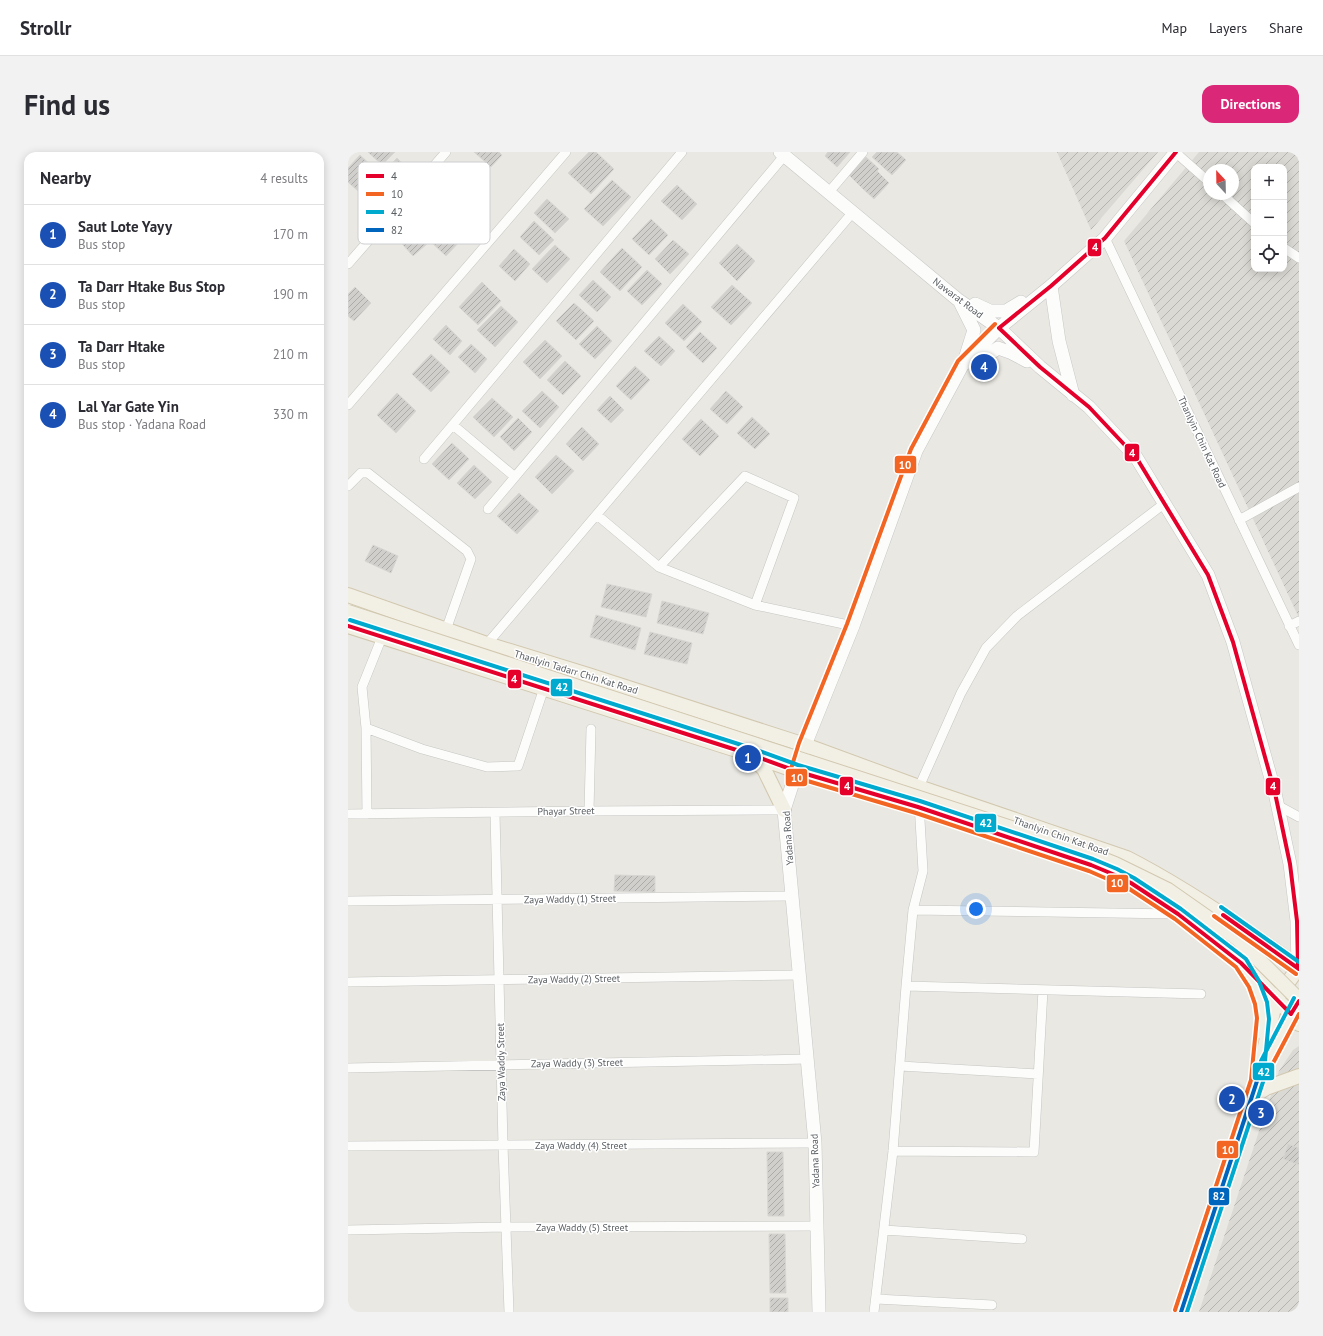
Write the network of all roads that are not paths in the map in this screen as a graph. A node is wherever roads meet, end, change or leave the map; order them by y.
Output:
1 (446, 152) edge
2 (566, 152) edge
3 (682, 152) edge
4 (863, 152) edge
5 (1176, 152) edge
6 (782, 154) edge
7 (437, 162) edge
8 (1203, 177) edge
9 (829, 192) junction
10 (1229, 200) edge
11 (853, 212) junction
12 (1251, 220) edge
13 (1105, 238) junction
14 (490, 240) edge
15 (366, 244) edge
16 (487, 244) edge
17 (1287, 250) edge
18 (1299, 258) edge
19 (348, 264) edge
20 (1051, 286) junction
21 (958, 299) junction
22 (999, 328) junction
23 (963, 364) junction
24 (1040, 367) junction
25 (1073, 394) junction
26 (348, 405) edge
27 (453, 425) junction
28 (424, 459) dead end
29 (515, 477) junction
30 (348, 486) edge
31 (1299, 487) edge
32 (1165, 503) junction
33 (488, 509) dead end
34 (597, 515) junction
35 (1239, 520) junction
36 (659, 567) junction
37 (348, 595) edge
38 (755, 605) junction
39 (348, 612) edge
40 (1299, 622) edge
41 (348, 626) edge
42 (853, 626) junction
43 (1289, 626) junction
44 (446, 630) junction
45 (382, 637) junction
46 (487, 644) junction
47 (1299, 645) edge
48 (588, 675) junction
49 (544, 688) junction
50 (580, 700) junction
51 (366, 728) junction
52 (591, 729) dead end
53 (805, 745) junction
54 (749, 754) junction
55 (796, 771) junction
56 (919, 787) junction
57 (1277, 805) junction
58 (918, 807) junction
59 (784, 810) junction
60 (589, 811) junction
61 (495, 813) junction
62 (348, 814) edge
63 (367, 814) junction
64 (1299, 817) edge
65 (792, 896) junction
66 (497, 900) junction
67 (348, 901) edge
68 (913, 910) junction
69 (1178, 914) junction
70 (1242, 964) junction
71 (1299, 968) edge
72 (800, 975) junction
73 (499, 980) junction
74 (348, 982) edge
75 (906, 986) junction
76 (1043, 990) junction
77 (1201, 994) dead end
78 (1276, 999) junction
79 (1299, 1000) edge
80 (1295, 1019) edge
81 (807, 1059) junction
82 (501, 1065) junction
83 (900, 1066) junction
84 (348, 1068) edge
85 (1038, 1074) junction
86 (1299, 1076) edge
87 (1257, 1081) junction
88 (1252, 1097) junction
89 (815, 1143) junction
90 (503, 1145) junction
91 (348, 1146) edge
92 (893, 1151) junction
93 (816, 1226) junction
94 (506, 1227) junction
95 (348, 1230) edge
96 (884, 1230) junction
97 (1022, 1240) dead end
98 (876, 1299) junction
99 (992, 1305) dead end
100 (509, 1312) edge
101 (818, 1312) edge
102 (874, 1312) edge
103 (1181, 1312) edge

1 - 7 street
2 - 14 street
3 - 27 street
4 - 9 street
5 - 8 street
5 - 13 main road, Yadana Road
6 - 9 main road, Nawarat Road
6 - 29 street
9 - 11 main road, Nawarat Road
10 - 12 street
11 - 21 main road, Nawarat Road
11 - 34 street
13 - 20 main road, Yadana Road
13 - 35 street, Thanlyin Chin Kat Road
15 - 19 street
16 - 26 street
17 - 18 street
20 - 21 main road
20 - 22 main road, Yadana Road
20 - 25 main road
21 - 22 main road, Nawarat Road
21 - 23 main road
22 - 23 main road, Yadana Road
22 - 24 main road, Nawarat Road
23 - 24 main road
23 - 42 main road, Yadana Road
24 - 25 main road, Nawarat Road
25 - 32 main road, Nawarat Road
27 - 28 street
27 - 29 street
29 - 33 street
30 - 44 street
31 - 35 street
32 - 56 street
32 - 57 main road, Nawarat Road
34 - 36 street
34 - 46 street
35 - 43 street, Thanlyin Chin Kat Road
36 - 38 street
36 - 38 street
37 - 44 main road, Thanlyin Tadarr Chin Kat Road
38 - 42 street
39 - 79 main road, bridge
40 - 43 street
41 - 45 main road
42 - 53 main road, Yadana Road
43 - 47 street, Thanlyin Chin Kat Road
44 - 46 main road, Thanlyin Tadarr Chin Kat Road
45 - 49 main road
45 - 51 street
46 - 48 main road, Thanlyin Tadarr Chin Kat Road
48 - 50 main road
48 - 53 main road, Thanlyin Tadarr Chin Kat Road
49 - 50 main road
49 - 51 street
50 - 54 main road
51 - 63 street
52 - 60 street
53 - 55 main road, Yadana Road
53 - 56 main road, Thanlyin Chin Kat Road
54 - 55 main road
54 - 59 main road
55 - 58 main road, Thanlyin Chin Kat Road
55 - 59 main road, Yadana Road
56 - 58 street
56 - 71 main road, Thanlyin Chin Kat Road
57 - 64 street
57 - 71 main road, Nawarat Road
58 - 68 street
58 - 69 main road, Thanlyin Chin Kat Road
59 - 60 street, Phayar Street
59 - 65 main road, Yadana Road
60 - 61 street, Phayar Street
61 - 63 street, Phayar Street
61 - 66 street, Zaya Waddy Street
62 - 63 street, Phayar Street
65 - 66 street, Zaya Waddy (1) Street
65 - 72 main road, Yadana Road
66 - 67 street, Zaya Waddy (1) Street
66 - 73 street, Zaya Waddy Street
68 - 69 street
68 - 75 street
69 - 70 main road, Thanlyin Chin Kat Road
70 - 78 main road, Thanlyin Chin Kat Road
70 - 87 main road
71 - 78 main road
72 - 73 street, Zaya Waddy (2) Street
72 - 81 main road, Yadana Road
73 - 74 street, Zaya Waddy (2) Street
73 - 82 street, Zaya Waddy Street
75 - 76 street
75 - 83 street
76 - 77 street
76 - 85 street
78 - 80 main road, Thanlyin Chin Kat Road
78 - 87 main road
79 - 80 main road
80 - 87 main road
81 - 82 street, Zaya Waddy (3) Street
81 - 89 main road, Yadana Road
82 - 84 street, Zaya Waddy (3) Street
82 - 90 street, Zaya Waddy Street
83 - 85 street
83 - 92 street
85 - 92 street
86 - 88 main road
87 - 88 main road
88 - 103 main road
89 - 90 street, Zaya Waddy (4) Street
89 - 93 main road, Yadana Road
90 - 91 street, Zaya Waddy (4) Street
90 - 94 street, Zaya Waddy Street
92 - 96 street
93 - 94 street, Zaya Waddy (5) Street
93 - 101 main road, Yadana Road
94 - 95 street, Zaya Waddy (5) Street
94 - 100 street, Zaya Waddy Street
96 - 97 street
96 - 98 street
98 - 99 street
98 - 102 street

